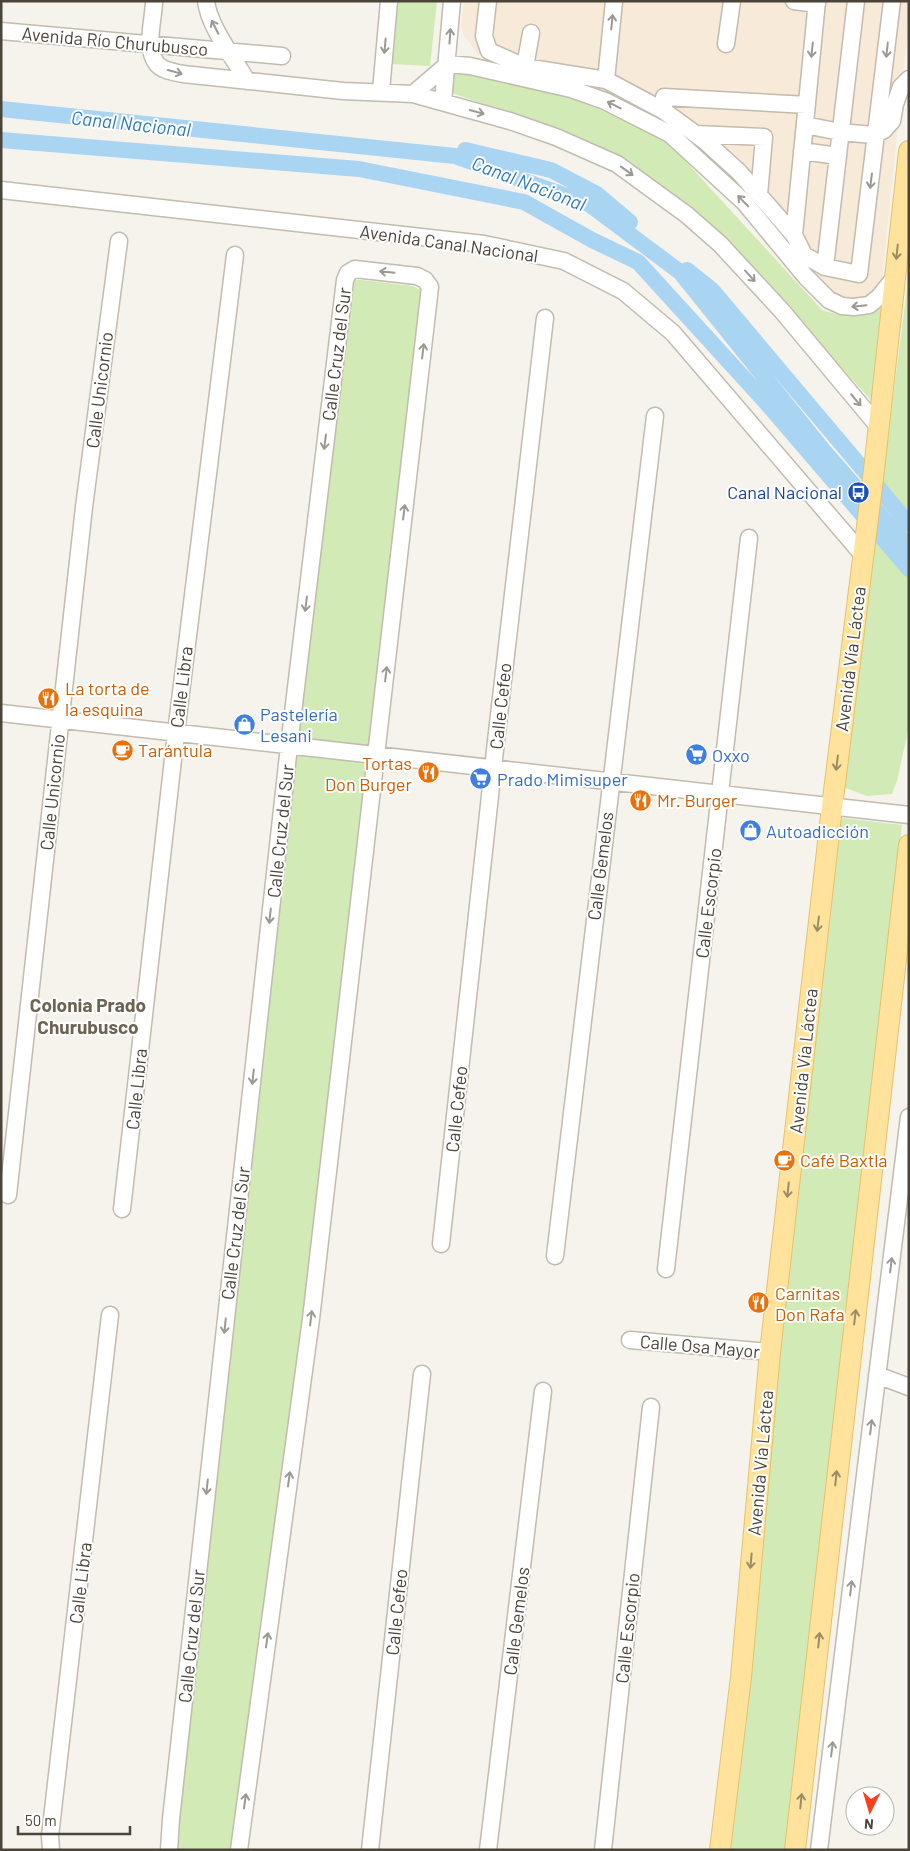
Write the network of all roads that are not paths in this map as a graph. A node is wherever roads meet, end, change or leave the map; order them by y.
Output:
1 (154, 1) edge
2 (206, 1) edge
3 (389, 1) edge
4 (452, 1) edge
5 (488, 1) edge
6 (614, 1) edge
7 (732, 1) edge
8 (794, 1) edge
9 (856, 1) edge
10 (892, 1) edge
11 (817, 3) edge
12 (1, 31) edge
13 (530, 33) dead end
14 (726, 44) dead end
15 (151, 45) junction
16 (230, 50) junction
17 (282, 56) dead end
18 (448, 64) junction
19 (525, 68) junction
20 (909, 79) edge
21 (606, 80) junction
22 (247, 81) junction
23 (380, 91) junction
24 (413, 94) junction
25 (443, 102) junction
26 (806, 105) junction
27 (664, 111) junction
28 (804, 125) junction
29 (840, 132) junction
30 (878, 133) junction
31 (696, 134) junction
32 (802, 150) junction
33 (909, 152) edge
34 (838, 156) junction
35 (1, 190) edge
36 (759, 195) junction
37 (794, 235) junction
38 (119, 241) dead end
39 (234, 255) dead end
40 (825, 267) junction
41 (895, 276) junction
42 (545, 318) dead end
43 (655, 416) dead end
44 (878, 426) junction
45 (749, 538) dead end
46 (864, 548) junction
47 (1, 713) edge
48 (60, 720) junction
49 (176, 733) junction
50 (289, 746) junction
51 (376, 755) junction
52 (493, 769) junction
53 (610, 782) junction
54 (721, 794) junction
55 (832, 806) junction
56 (909, 815) edge
57 (909, 845) edge
58 (909, 1117) edge
59 (8, 1196) dead end
60 (122, 1208) dead end
61 (441, 1244) dead end
62 (555, 1256) dead end
63 (666, 1269) dead end
64 (110, 1315) dead end
65 (630, 1340) dead end
66 (770, 1352) junction
67 (422, 1374) dead end
68 (878, 1375) junction
69 (909, 1388) edge
70 (543, 1391) dead end
71 (651, 1407) dead end
72 (51, 1850) edge
73 (169, 1850) edge
74 (238, 1850) edge
75 (370, 1850) edge
76 (488, 1850) edge
77 (604, 1850) edge
78 (720, 1850) edge
79 (795, 1850) edge
80 (819, 1850) edge

1 - 15 street
16 -> 2 street
3 -> 23 street
18 -> 4 street
5 - 19 street
21 -> 6 street
7 - 14 street
8 - 11 street
9 - 29 street
10 -> 30 street
11 -> 26 street
12 - 15 street, Avenida Río Churubusco
13 - 19 street
15 - 16 street, Avenida Río Churubusco
15 -> 22 street
16 - 17 street, Avenida Río Churubusco
16 - 22 street
18 - 24 street
18 - 25 street
41 -> 18 street
19 - 21 street
20 - 30 street
21 - 27 street
22 - 23 street
23 - 24 street
24 - 25 street
25 -> 44 street
26 - 27 street
26 - 28 street
27 - 31 street
28 - 29 street
28 - 32 street
29 - 30 street
29 - 34 street
30 -> 40 street
31 - 36 street
31 - 36 street
32 - 34 street
32 - 37 street
33 -> 41 main road, Avenida Vía Láctea
34 - 40 street
35 - 46 street, Avenida Canal Nacional
36 - 37 street
37 - 40 street
38 - 48 street, Calle Unicornio
39 - 49 street, Calle Libra
41 - 44 main road, Avenida Vía Láctea
42 - 52 street, Calle Cefeo
43 - 53 street, Calle Gemelos
44 - 46 main road, Avenida Vía Láctea
45 - 54 street, Calle Escorpio
46 -> 55 main road, Avenida Vía Láctea
47 - 48 street
48 - 49 street
48 - 59 street, Calle Unicornio
49 - 50 street
49 - 60 street, Calle Libra
50 - 51 street
51 -> 50 street, Calle Cruz del Sur
50 -> 73 street, Calle Cruz del Sur
51 - 52 street
74 -> 51 street, Calle Cruz del Sur
52 - 53 street
52 - 61 street, Calle Cefeo
53 - 54 street
53 - 62 street, Calle Gemelos
54 - 55 street
54 - 63 street, Calle Escorpio
55 - 56 street
55 -> 66 main road, Avenida Vía Láctea
79 -> 57 main road
68 -> 58 street
64 - 72 street, Calle Libra
65 - 66 street, Calle Osa Mayor
66 -> 78 main road, Avenida Vía Láctea
67 - 75 street, Calle Cefeo
68 - 69 street
80 -> 68 street
70 - 76 street, Calle Gemelos
71 - 77 street, Calle Escorpio

